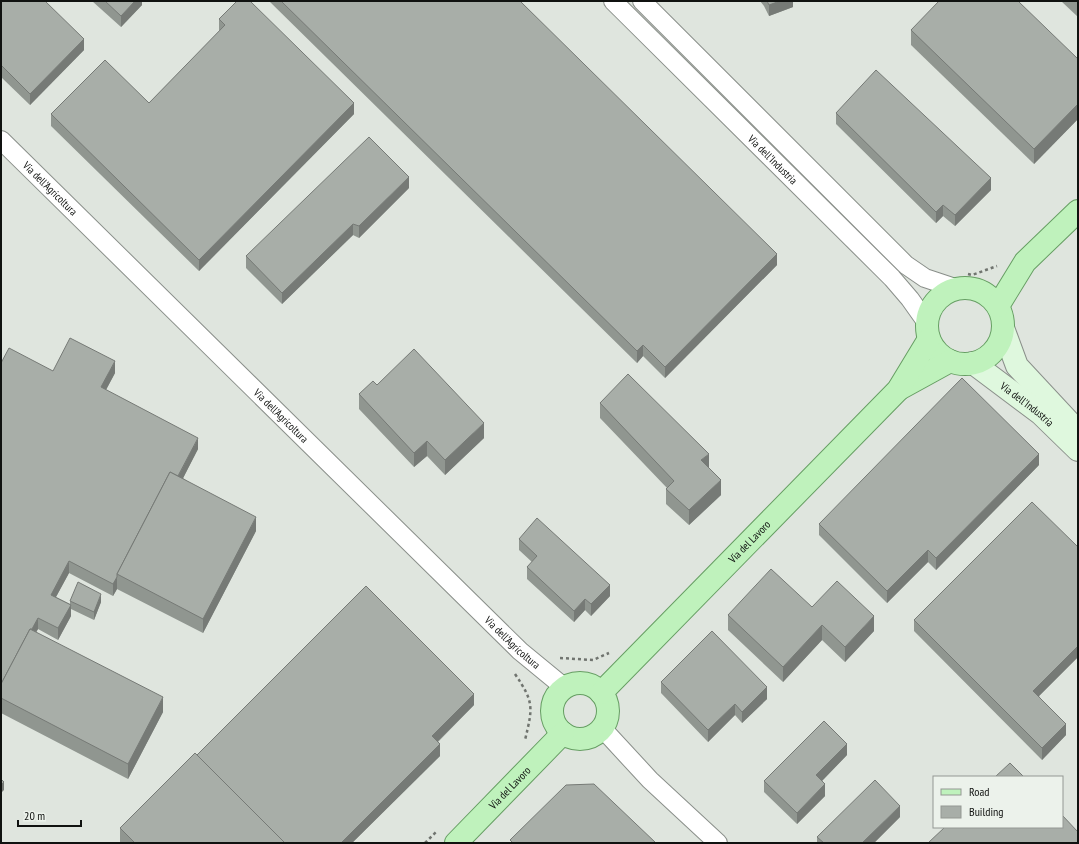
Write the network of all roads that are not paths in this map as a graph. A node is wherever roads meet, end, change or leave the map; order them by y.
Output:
1 (613, 1) edge
2 (642, 1) edge
3 (1, 140) edge
4 (1078, 211) edge
5 (1025, 262) junction
6 (960, 281) junction
7 (980, 290) junction
8 (998, 306) junction
9 (1003, 328) junction
10 (928, 331) junction
11 (950, 361) junction
12 (973, 363) junction
13 (898, 390) junction
14 (1078, 431) edge
15 (1078, 450) edge
16 (565, 688) junction
17 (601, 693) junction
18 (602, 728) junction
19 (563, 733) junction
20 (456, 843) edge
21 (718, 843) edge

1 - 10 street, Via dell'Industria
2 - 6 street, Via dell'Industria
3 - 16 street, Via dell'Agricoltura
4 - 5 main road
5 - 7 main road
5 - 8 main road
6 - 7 main road, Via dell'Industria
6 - 10 main road
7 - 8 main road
8 - 9 main road, Via dell'Industria
9 - 12 main road
9 - 14 street, Via dell'Industria
10 - 11 main road, Via dell'Industria
10 - 13 main road, Via del Lavoro
11 - 12 main road
11 - 13 main road, Via del Lavoro
12 - 15 street, Via dell'Industria
13 - 17 main road, Via del Lavoro
16 - 17 main road
16 - 19 main road
17 - 18 main road
18 - 19 main road
18 - 21 street
19 - 20 main road, Via del Lavoro

